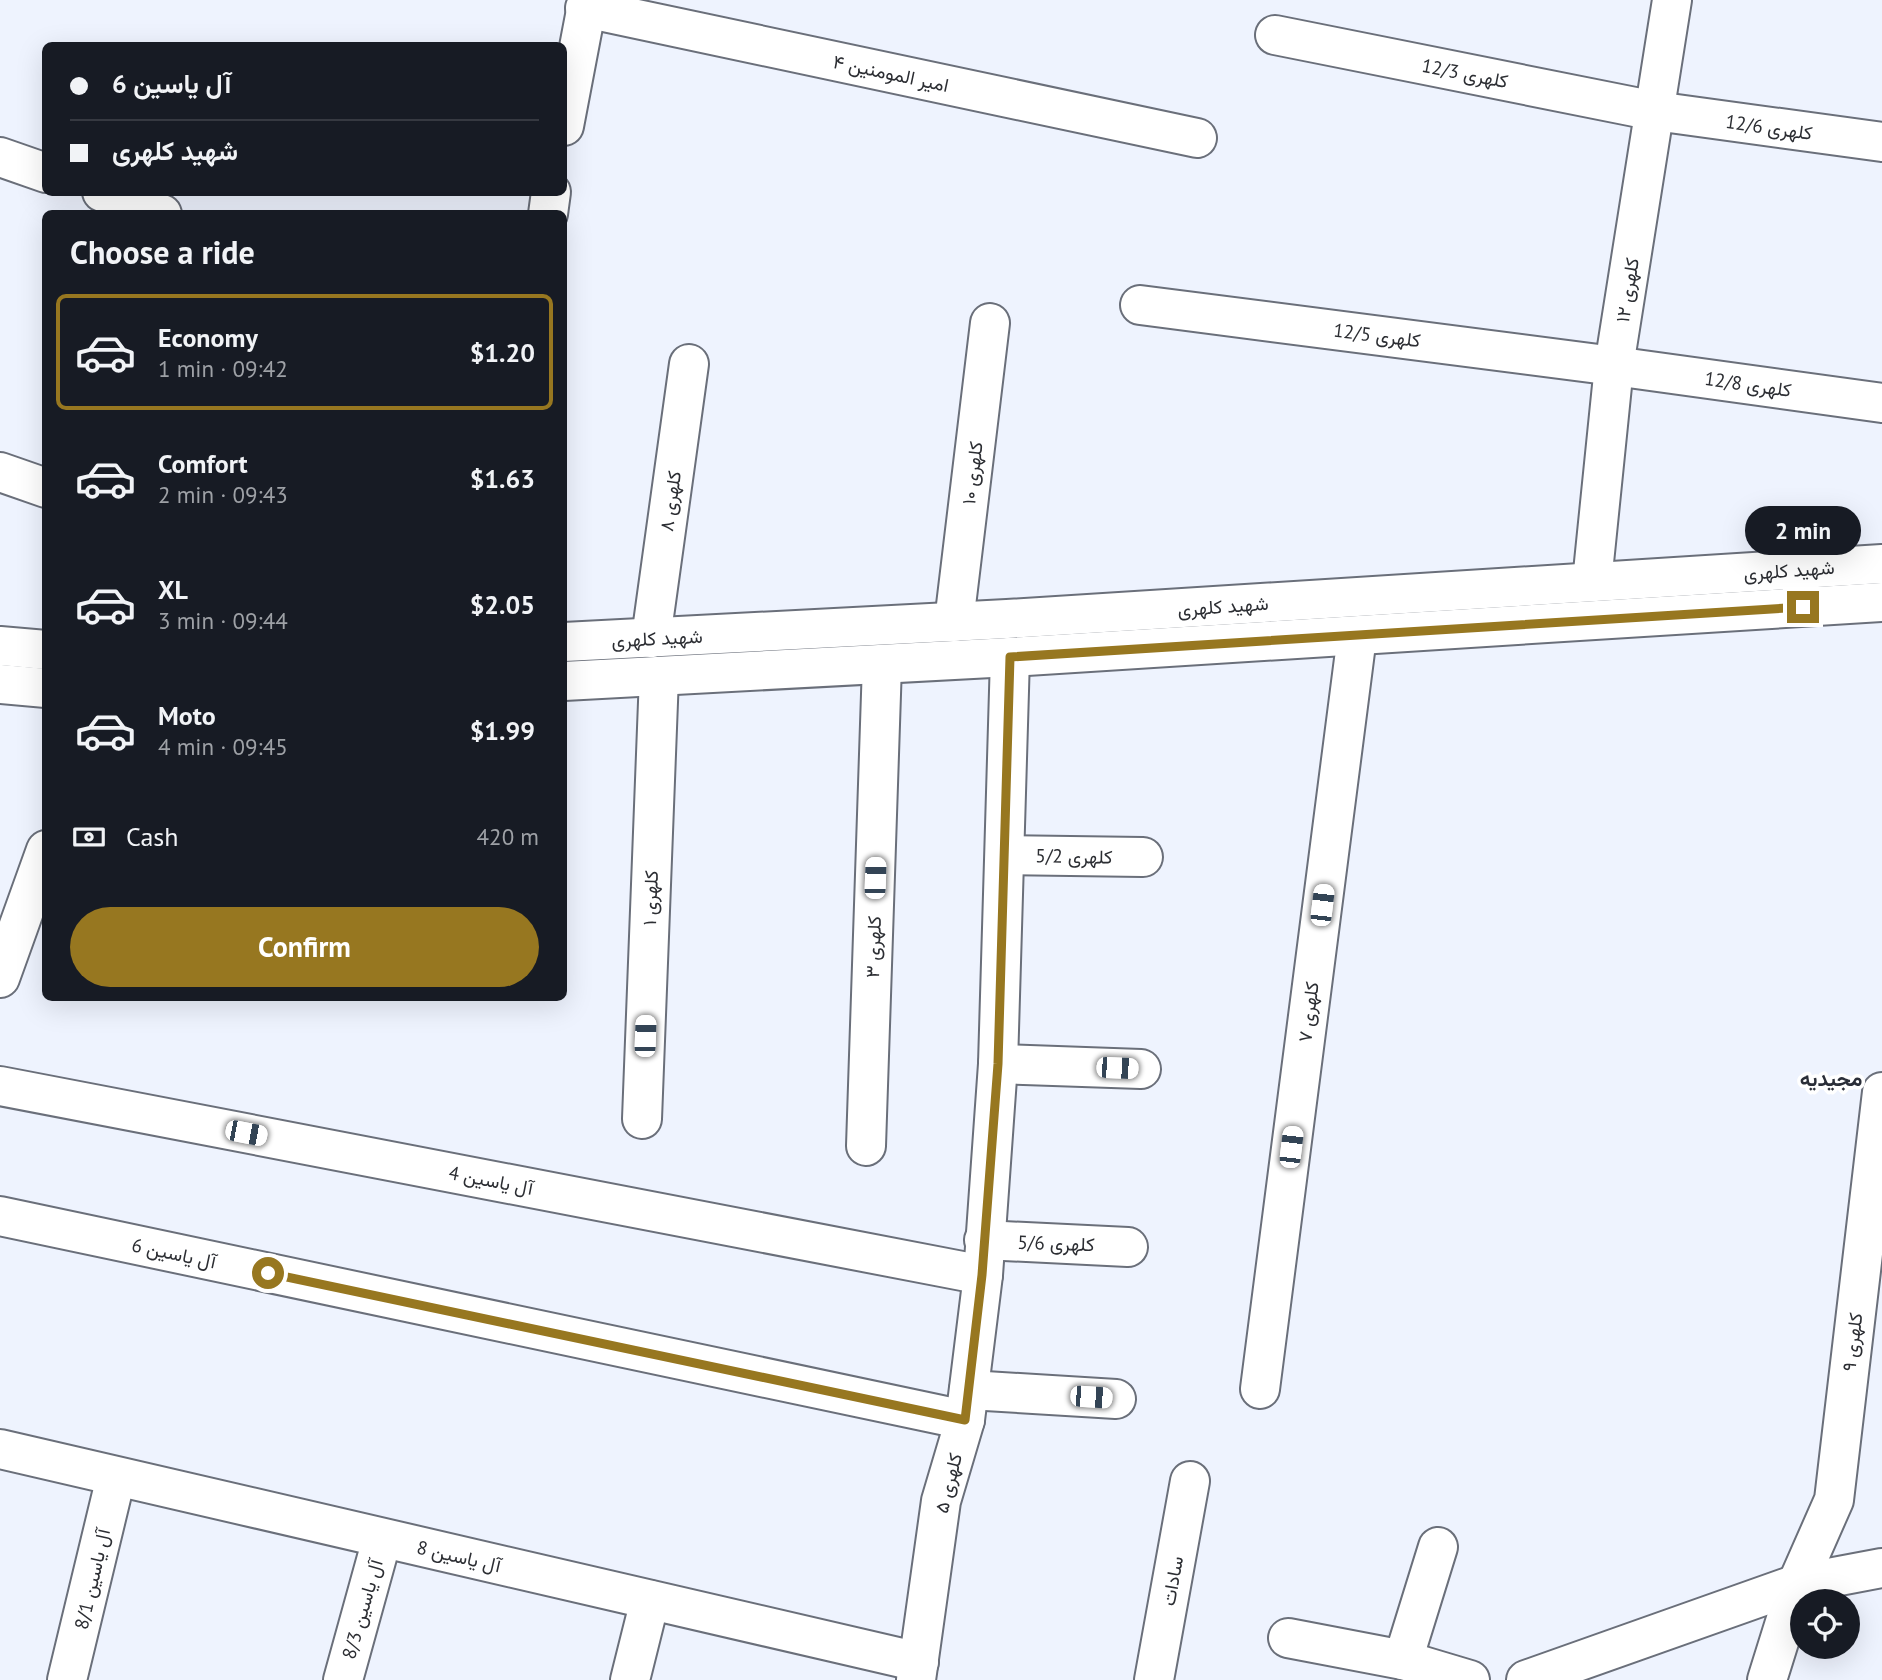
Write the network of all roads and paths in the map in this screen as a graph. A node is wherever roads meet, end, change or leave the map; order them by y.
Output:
1 (1672, 0) edge
2 (586, 4) edge
3 (1275, 35) dead end
4 (567, 109) edge
5 (1655, 111) junction
6 (1197, 138) dead end
7 (1882, 142) edge
8 (0, 157) edge
9 (42, 172) edge
10 (113, 196) edge
11 (151, 210) edge
12 (1140, 305) dead end
13 (990, 323) dead end
14 (689, 364) dead end
15 (1614, 366) junction
16 (1882, 403) edge
17 (0, 472) edge
18 (42, 487) edge
19 (1882, 564) edge
20 (1592, 582) junction
21 (1882, 602) edge
22 (954, 622) junction
23 (1357, 636) junction
24 (651, 638) junction
25 (567, 642) edge
26 (0, 646) edge
27 (42, 650) edge
28 (1010, 657) junction
29 (882, 664) junction
30 (659, 676) junction
31 (567, 681) edge
32 (0, 684) edge
33 (42, 688) edge
34 (1005, 855) junction
35 (1143, 857) dead end
36 (42, 872) edge
37 (33, 922) edge
38 (0, 978) edge
39 (998, 1064) junction
40 (1141, 1069) dead end
41 (0, 1086) edge
42 (1882, 1092) edge
43 (642, 1119) dead end
44 (866, 1146) dead end
45 (0, 1216) edge
46 (1128, 1247) dead end
47 (983, 1258) junction
48 (1260, 1389) dead end
49 (1116, 1399) dead end
50 (967, 1405) junction
51 (0, 1450) edge
52 (116, 1477) junction
53 (1190, 1481) dead end
54 (382, 1539) junction
55 (1438, 1547) dead end
56 (1882, 1568) edge
57 (1797, 1584) junction
58 (650, 1600) junction
59 (1288, 1638) dead end
60 (1403, 1660) junction
61 (918, 1671) edge
62 (67, 1680) edge
63 (343, 1680) edge
64 (631, 1680) edge
65 (1154, 1680) edge
66 (1469, 1680) edge
67 (1526, 1680) edge
68 (1767, 1680) edge

1 - 5 street, کلهری ۱۲
2 - 4 street
2 - 6 street, امیر المومنین ۴
3 - 5 street, کلهری 12/3
5 - 7 street, کلهری 12/6
5 - 15 street, کلهری ۱۲
8 - 9 street
10 - 11 street
12 - 15 street, کلهری 12/5
13 - 22 street, کلهری ۱۰
14 - 24 street, کلهری ۸
15 - 16 street, کلهری 12/8
15 - 20 street, کلهری ۱۲
17 - 18 street
19 - 20 street, شهید کلهری
20 - 22 street, شهید کلهری
21 - 23 street, شهید کلهری
22 - 24 street, شهید کلهری
23 - 28 street, شهید کلهری
23 - 48 street, کلهری ۷
24 - 25 street, شهید کلهری
26 - 27 street
28 - 29 street, شهید کلهری
28 - 34 street, کلهری ۵
29 - 30 street, شهید کلهری
29 - 44 street, کلهری ۳
30 - 31 street, شهید کلهری
30 - 43 street, کلهری ۱
32 - 33 street
34 - 35 street, کلهری 5/2
34 - 39 street, کلهری ۵
36 - 37 street
37 - 38 street
39 - 40 street
39 - 47 street, کلهری ۵
41 - 47 street, آل یاسین 4
42 - 57 street, کلهری ۹
45 - 50 street, آل یاسین 6
46 - 47 street, کلهری 5/6
47 - 50 street, کلهری ۵
49 - 50 street, آل یاسین 6
50 - 61 street, کلهری ۵
51 - 52 street, آل یاسین 8
52 - 54 street, آل یاسین 8
52 - 62 street, آل یاسین 8/1
53 - 65 street, سادات
54 - 58 street, آل یاسین 8
54 - 63 street, آل یاسین 8/3
55 - 60 street
56 - 57 street
57 - 67 street
57 - 68 street, کلهری ۹
58 - 61 street, آل یاسین 8
58 - 64 street
59 - 60 street
60 - 66 street

